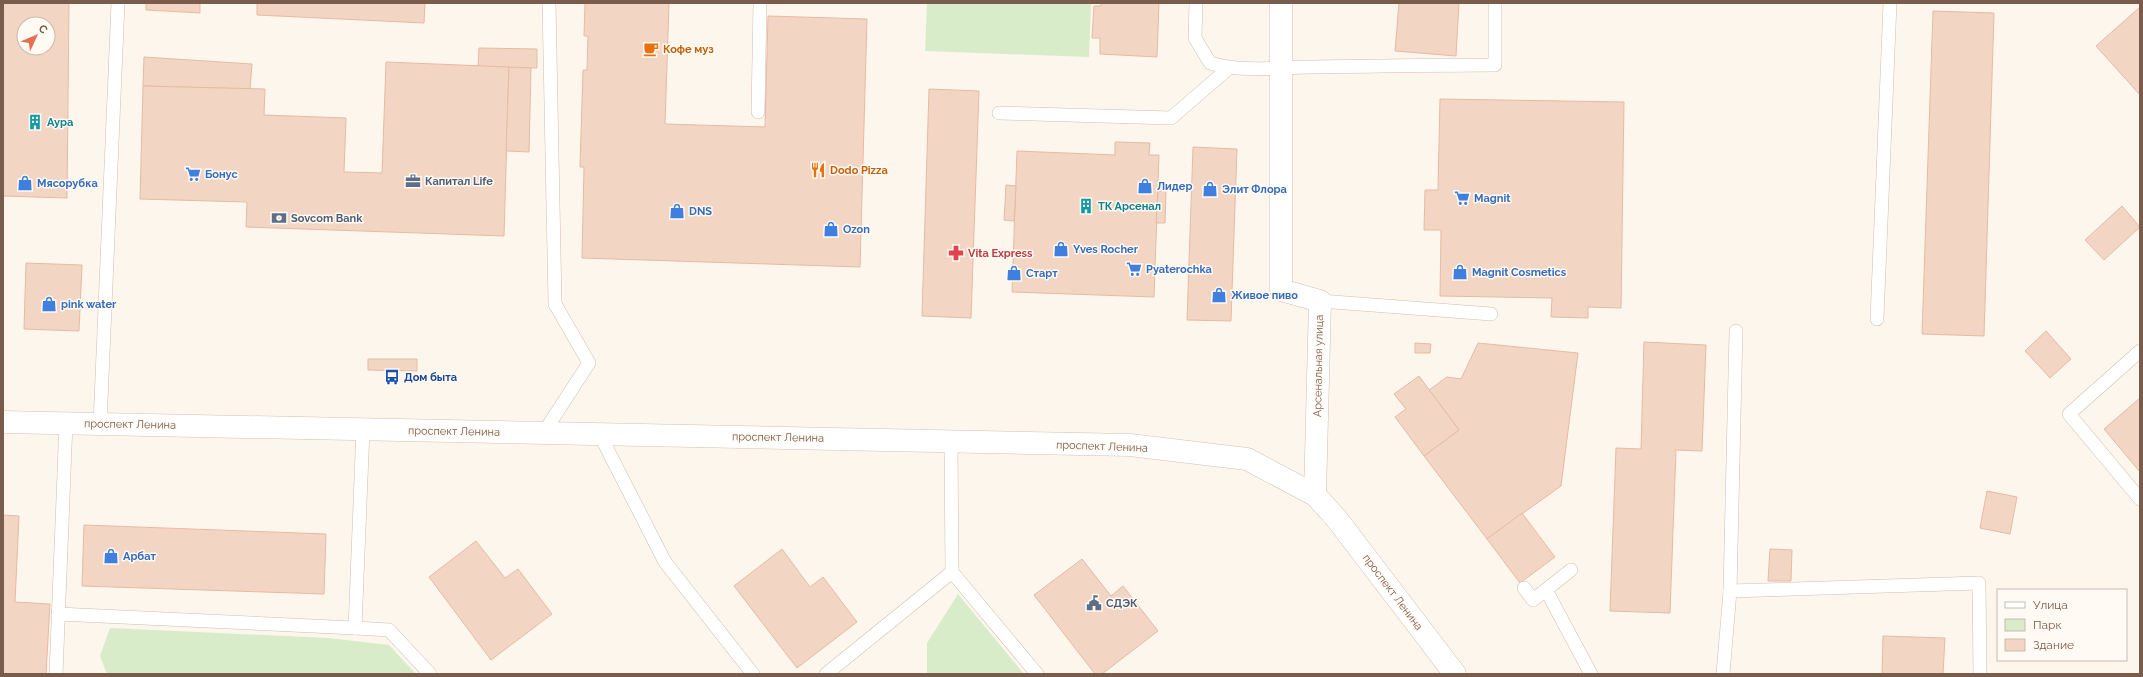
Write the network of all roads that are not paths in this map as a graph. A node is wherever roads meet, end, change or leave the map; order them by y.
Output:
1 (118, 3) edge
2 (549, 3) edge
3 (760, 3) edge
4 (1196, 3) edge
5 (1281, 3) edge
6 (1495, 3) edge
7 (1890, 3) edge
8 (1282, 67) junction
9 (1229, 68) junction
10 (758, 112) dead end
11 (999, 113) dead end
12 (1320, 301) junction
13 (1490, 314) dead end
14 (1877, 319) dead end
15 (1736, 331) dead end
16 (2140, 351) edge
17 (3, 422) edge
18 (66, 423) junction
19 (100, 424) junction
20 (363, 429) junction
21 (544, 432) junction
22 (600, 433) junction
23 (951, 442) junction
24 (1316, 495) junction
25 (2140, 499) edge
26 (1572, 570) dead end
27 (952, 572) junction
28 (1524, 588) dead end
29 (1546, 590) junction
30 (1730, 591) junction
31 (58, 614) junction
32 (355, 628) junction
33 (56, 674) edge
34 (430, 674) edge
35 (753, 674) edge
36 (826, 674) edge
37 (1037, 674) edge
38 (1455, 674) edge
39 (1591, 674) edge
40 (1723, 674) edge
41 (1980, 674) edge

1 - 19 lane
2 - 21 lane
3 - 10 lane
4 - 9 lane
5 - 8 main road, Арсенальная улица
6 - 8 lane
7 - 14 lane
8 - 9 lane
8 - 12 main road, Арсенальная улица
9 - 11 lane
12 - 13 lane
12 - 24 main road, Арсенальная улица
15 - 30 lane
16 - 25 lane
17 - 18 main road, проспект Ленина
18 - 19 main road, проспект Ленина
18 - 31 lane
19 - 20 main road, проспект Ленина
20 - 21 main road, проспект Ленина
20 - 32 lane
21 - 22 main road, проспект Ленина
22 - 23 main road, проспект Ленина
22 - 35 lane
23 - 24 main road, проспект Ленина
23 - 27 lane
24 - 38 main road, проспект Ленина
26 - 29 lane
27 - 36 lane
27 - 37 lane
28 - 29 lane
29 - 39 lane
30 - 40 lane
30 - 41 lane
31 - 32 lane
31 - 33 lane
32 - 34 lane

